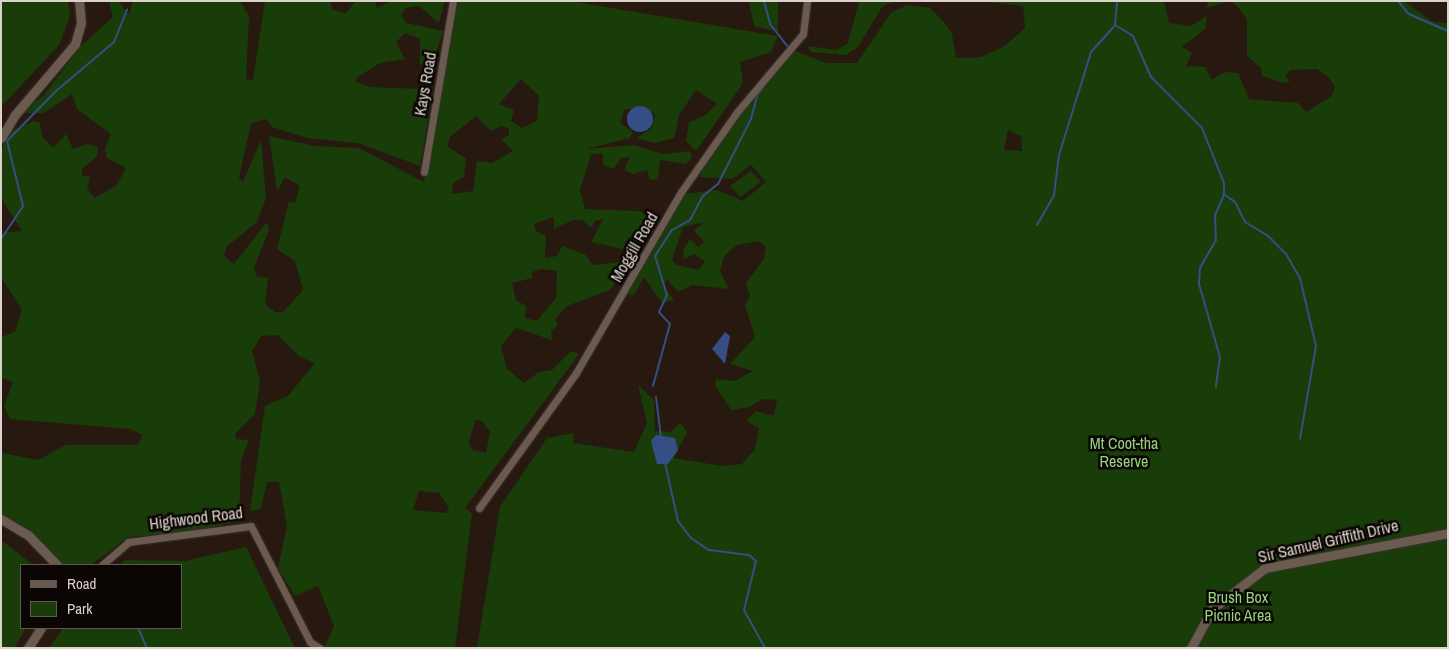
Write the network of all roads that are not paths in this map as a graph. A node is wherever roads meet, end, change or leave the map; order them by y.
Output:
1 (79, 1) edge
2 (453, 1) edge
3 (807, 1) edge
4 (1, 138) edge
5 (424, 172) dead end
6 (480, 508) dead end
7 (1, 519) edge
8 (1448, 533) edge
9 (54, 563) edge
10 (103, 564) edge
11 (40, 629) edge
12 (28, 648) edge
13 (320, 648) edge
14 (1191, 648) edge

1 - 4 main road
2 - 5 street, Kays Road
3 - 6 street, Moggill Road
7 - 9 main road
8 - 14 main road, Sir Samuel Griffith Drive
10 - 13 street, Highwood Road
11 - 12 main road

